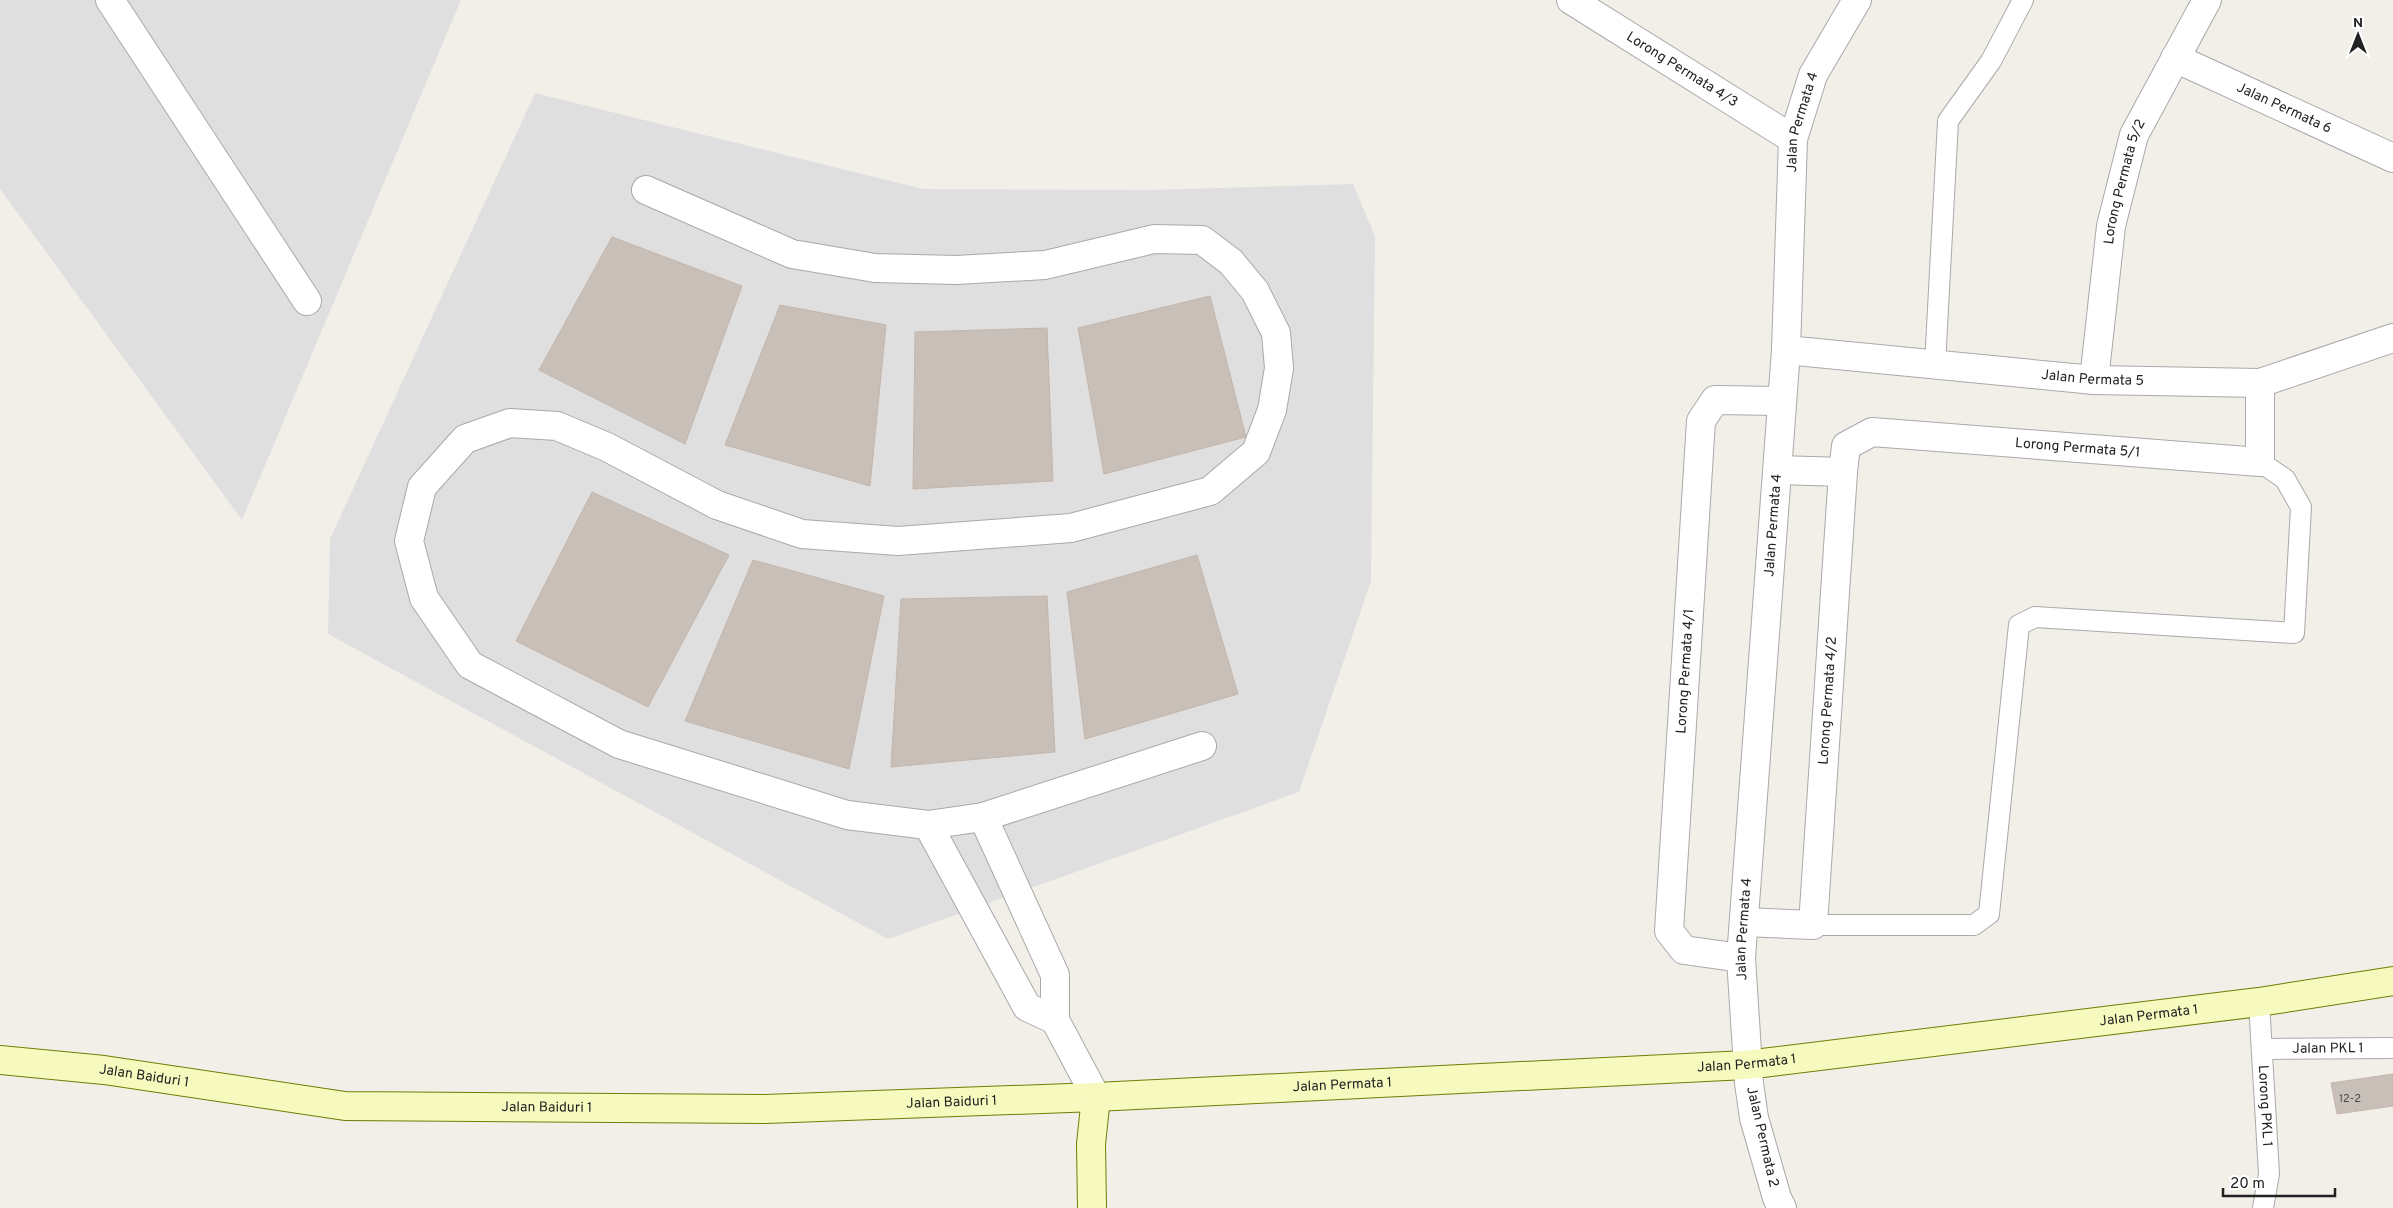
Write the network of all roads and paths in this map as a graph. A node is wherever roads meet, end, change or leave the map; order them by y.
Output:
1 (110, 0) edge
2 (1571, 0) edge
3 (1858, 0) edge
4 (2023, 0) edge
5 (2207, 0) edge
6 (2176, 58) junction
7 (1793, 139) junction
8 (2393, 158) edge
9 (646, 190) dead end
10 (307, 300) dead end
11 (2393, 338) edge
12 (1786, 350) junction
13 (1935, 365) junction
14 (2094, 380) junction
15 (2260, 383) junction
16 (1782, 401) junction
17 (2260, 462) junction
18 (1778, 470) junction
19 (1842, 472) junction
20 (1202, 746) dead end
21 (982, 817) junction
22 (928, 825) junction
23 (1744, 922) junction
24 (1813, 925) junction
25 (1741, 958) junction
26 (2393, 981) edge
27 (2259, 1002) junction
28 (1055, 1020) junction
29 (2393, 1048) edge
30 (2263, 1049) junction
31 (0, 1060) edge
32 (1746, 1065) junction
33 (1096, 1097) junction
34 (1092, 1208) edge
35 (1782, 1208) edge
36 (2263, 1208) edge

1 - 10 street
2 - 7 street, Lorong Permata 4/3
3 - 7 street, Jalan Permata 4
4 - 13 lane
5 - 6 street, Lorong Permata 5/2
6 - 8 street, Jalan Permata 6
6 - 14 street, Lorong Permata 5/2
7 - 12 street, Jalan Permata 4
9 - 22 street
11 - 15 street, Jalan Permata 5
12 - 13 street, Jalan Permata 5
12 - 16 street, Jalan Permata 4
13 - 14 street, Jalan Permata 5
14 - 15 street, Jalan Permata 5
15 - 17 street
16 - 18 street, Jalan Permata 4
16 - 25 street, Lorong Permata 4/1
17 - 19 street, Lorong Permata 5/1
17 - 24 lane
18 - 19 street
18 - 23 street, Jalan Permata 4
19 - 24 street, Lorong Permata 4/2
20 - 21 street
21 - 22 street
21 - 28 street
22 - 28 street
23 - 24 street
23 - 25 street, Jalan Permata 4
25 - 32 street, Jalan Permata 4
26 - 27 main road, Jalan Permata 1
27 - 30 lane, Lorong PKL 1
27 - 32 main road, Jalan Permata 1
28 - 33 street
29 - 30 lane, Jalan PKL 1
30 - 36 lane, Lorong PKL 1
31 - 33 main road, Jalan Baiduri 1
32 - 33 main road, Jalan Permata 1
32 - 35 street, Jalan Permata 2
33 - 34 main road

